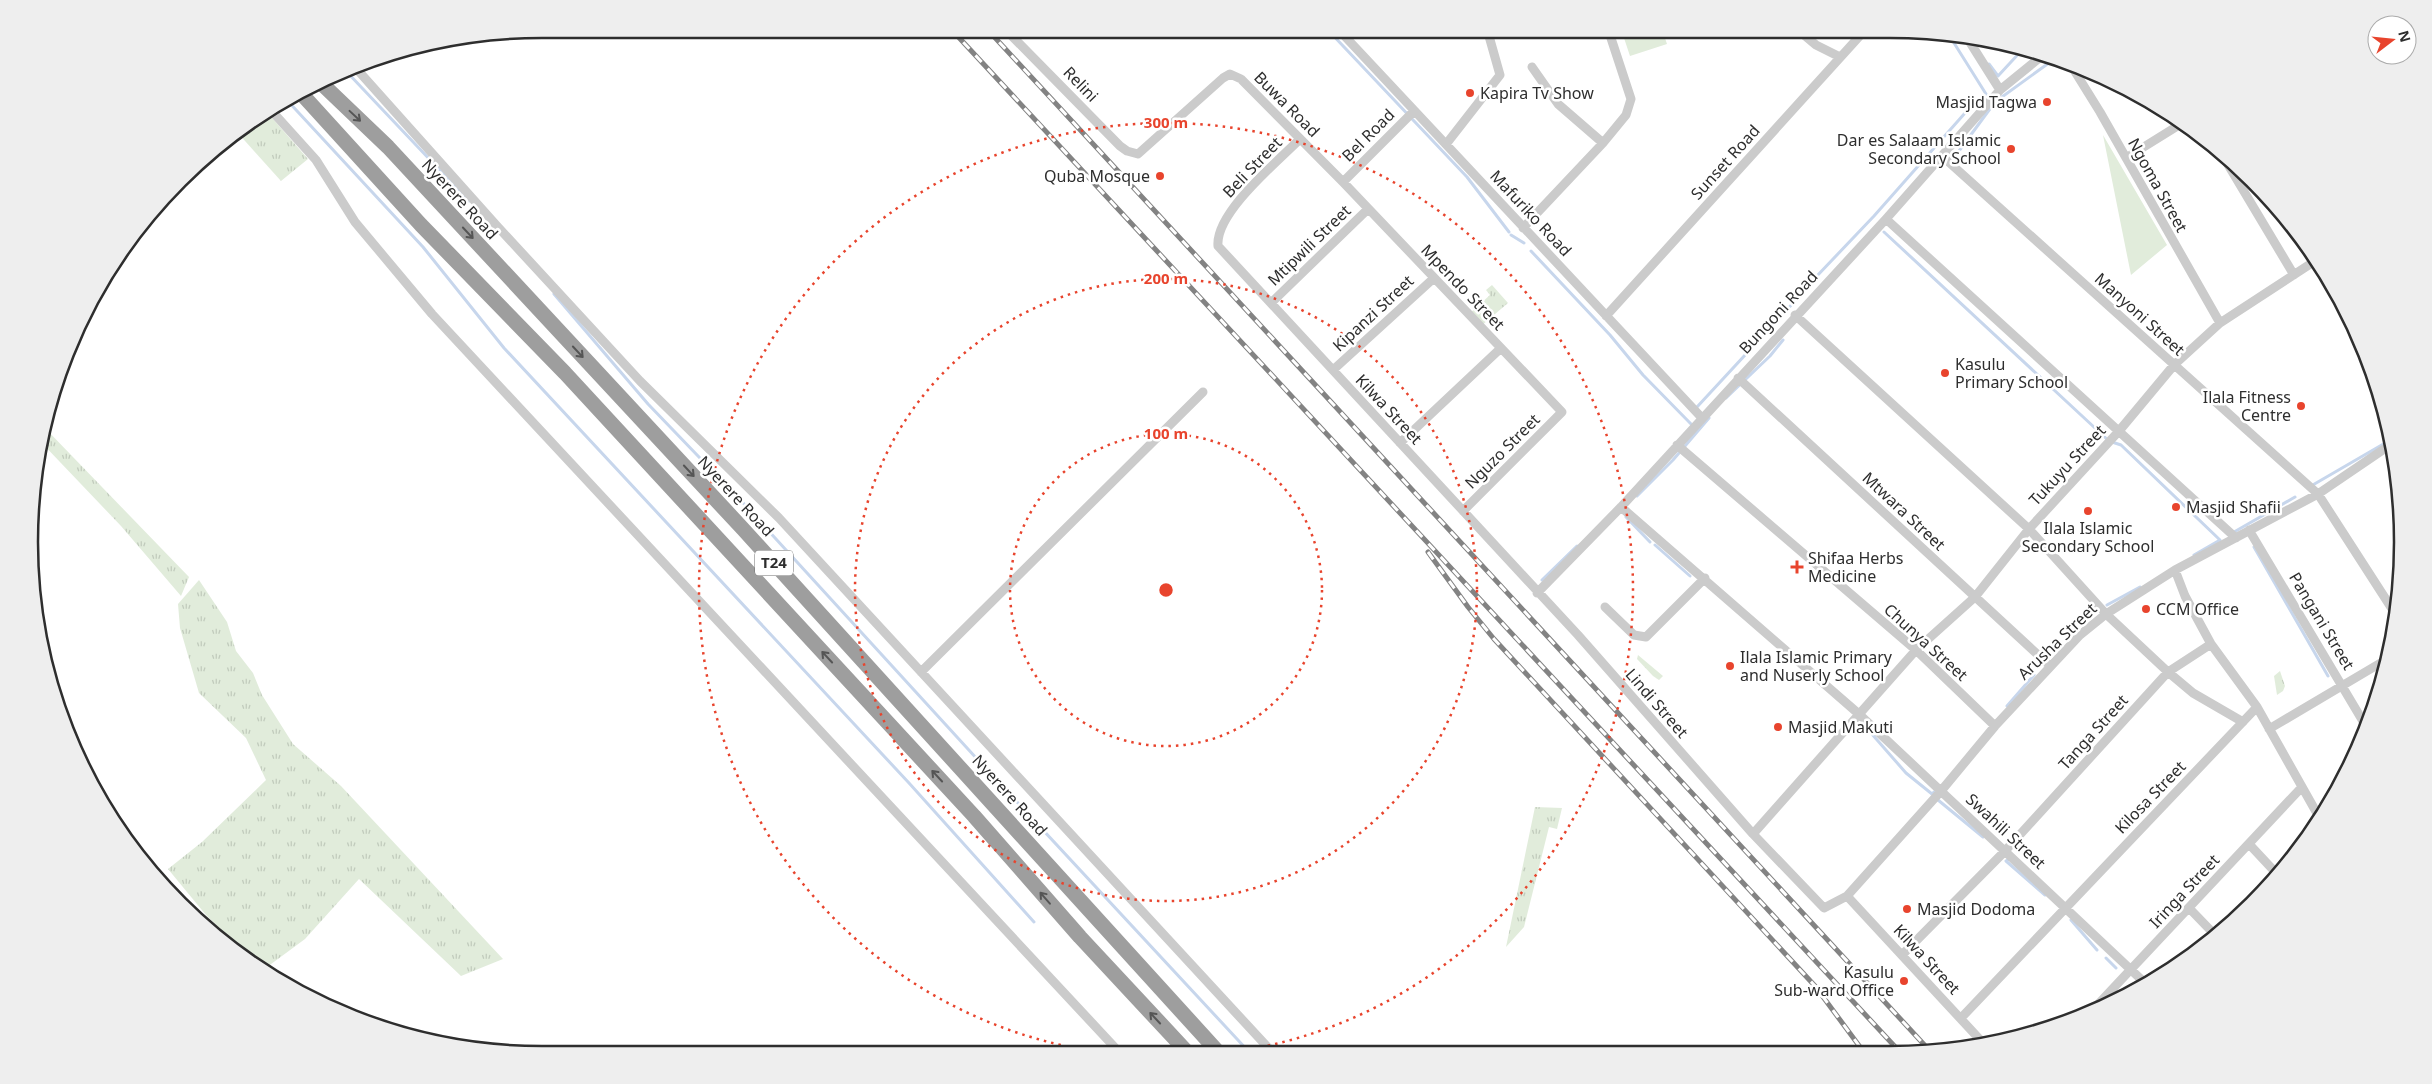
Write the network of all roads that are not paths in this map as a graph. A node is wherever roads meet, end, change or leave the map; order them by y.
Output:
1 (1014, 38) edge
2 (1346, 38) edge
3 (1490, 38) edge
4 (1611, 38) edge
5 (1808, 38) edge
6 (1858, 38) edge
7 (1971, 44) edge
8 (1840, 57) junction
9 (2037, 60) edge
10 (1532, 67) dead end
11 (359, 72) edge
12 (2076, 73) edge
13 (325, 87) edge
14 (2000, 90) junction
15 (305, 97) edge
16 (1414, 111) junction
17 (275, 115) edge
18 (2176, 127) edge
19 (1300, 139) junction
20 (1447, 143) junction
21 (1603, 143) junction
22 (1138, 154) joint
23 (1942, 156) junction
24 (2126, 158) junction
25 (2234, 173) edge
26 (1343, 182) junction
27 (1368, 208) junction
28 (1886, 219) junction
29 (1523, 228) junction
30 (1218, 246) joint
31 (2310, 264) edge
32 (2294, 275) junction
33 (1434, 278) junction
34 (1270, 303) junction
35 (1795, 315) junction
36 (1606, 316) junction
37 (2220, 322) junction
38 (1501, 348) junction
39 (2174, 365) junction
40 (1333, 370) junction
41 (1738, 378) junction
42 (1203, 392) dead end
43 (1562, 412) joint
44 (1702, 418) junction
45 (2119, 431) junction
46 (1400, 442) junction
47 (1677, 445) junction
48 (2386, 450) edge
49 (2318, 494) junction
50 (1621, 507) junction
51 (1463, 511) junction
52 (2029, 529) junction
53 (2249, 530) junction
54 (2236, 538) junction
55 (2175, 570) junction
56 (1705, 578) junction
57 (1537, 593) junction
58 (1974, 597) junction
59 (2390, 606) edge
60 (1605, 607) dead end
61 (2106, 614) junction
62 (2211, 644) junction
63 (1916, 650) junction
64 (2379, 663) edge
65 (2050, 666) junction
66 (921, 672) junction
67 (2168, 672) junction
68 (2343, 685) junction
69 (2257, 707) junction
70 (1860, 715) junction
71 (2362, 719) edge
72 (2242, 722) junction
73 (1995, 726) junction
74 (2269, 729) junction
75 (2302, 787) junction
76 (1941, 791) junction
77 (2316, 811) edge
78 (1753, 834) junction
79 (2249, 844) junction
80 (2005, 851) junction
81 (2273, 870) edge
82 (1847, 896) junction
83 (2065, 907) junction
84 (2189, 908) junction
85 (2211, 931) edge
86 (1902, 955) junction
87 (2132, 969) junction
88 (2142, 979) edge
89 (2104, 998) edge
90 (1960, 1018) junction
91 (1979, 1038) edge
92 (1113, 1046) edge
93 (1181, 1046) edge
94 (1213, 1046) edge
95 (1267, 1046) edge

1 - 22 street, Relini
2 - 16 street, Mafuriko Road
3 - 20 street
4 - 21 street
5 - 8 street
6 - 8 street, Sunset Road
7 - 14 street
8 - 36 street, Sunset Road
9 - 14 street, Bungoni Road
10 - 21 street
11 - 66 street
12 - 24 street, Ngoma Street
13 -> 94 highway, Nyerere Road / T24
14 - 23 street, Bungoni Road
93 -> 15 highway, T24
16 - 20 street, Mafuriko Road
16 - 26 street, Bel Road
17 - 92 street
18 - 24 street
19 - 22 street, Buwa Road
19 - 26 street, Buwa Road
19 - 30 street, Beli Street
20 - 29 street, Mafuriko Road
21 - 29 street
23 - 28 street, Bungoni Road
23 - 39 street, Manyoni Street
24 - 37 street, Ngoma Street
25 - 32 street
26 - 27 street, Mpendo Street
27 - 33 street, Mpendo Street
27 - 34 street, Mtipwili Street
28 - 35 street, Bungoni Road
28 - 45 street
29 - 36 street, Mafuriko Road
30 - 34 street, Kilwa Street
31 - 32 street, Tukuyu Street
32 - 37 street, Tukuyu Street
33 - 38 street, Mpendo Street
33 - 40 street, Kipanzi Street
34 - 40 street, Kilwa Street
35 - 41 street, Bungoni Road
35 - 52 street
36 - 44 street, Mafuriko Road
37 - 39 street, Tukuyu Street
38 - 43 street, Mpendo Street
38 - 46 street
39 - 45 street, Tukuyu Street
39 - 49 street, Manyoni Street
40 - 46 street, Kilwa Street
41 - 44 street, Bungoni Road
41 - 58 street, Mtwara Street
42 - 66 street
43 - 51 street, Nguzo Street
44 - 47 street, Bungoni Road
45 - 52 street, Tukuyu Street
45 - 54 street
46 - 51 street, Kilwa Street
47 - 50 street, Bungoni Road
47 - 63 street, Chunya Street
48 - 49 street, Arusha Street
49 - 53 street, Arusha Street
49 - 59 street
50 - 56 street
50 - 57 street, Bungoni Road
51 - 57 street, Kilwa Street
52 - 58 street, Tukuyu Street
52 - 61 street
53 - 54 street, Arusha Street
53 - 68 street, Pangani Street
54 - 55 street, Arusha Street
55 - 61 street, Arusha Street
55 - 62 street
56 - 60 street
56 - 70 street
57 - 78 street, Lindi Street
58 - 63 street, Tukuyu Street
58 - 65 street, Mtwara Street
61 - 65 street, Arusha Street
61 - 67 street
62 - 67 street, Tanga Street
62 - 69 street
63 - 70 street, Tukuyu Street
63 - 73 street, Chunya Street
64 - 68 street
65 - 73 street, Arusha Street
66 - 95 street
67 - 72 street
67 - 80 street, Tanga Street
68 - 71 street, Pangani Street
68 - 74 street
69 - 72 street, Kilosa Street
69 - 74 street
70 - 76 street, Swahili Street
70 - 78 street, Tukuyu Street
72 - 83 street, Kilosa Street
73 - 76 street, Arusha Street
74 - 75 street
75 - 77 street
75 - 79 street, Iringa Street
76 - 80 street, Swahili Street
76 - 82 street, Arusha Street
78 - 82 street, Lindi Street
79 - 81 street
79 - 84 street, Iringa Street
80 - 83 street, Swahili Street
80 - 86 street, Tanga Street
82 - 86 street, Kilwa Street
83 - 87 street, Swahili Street
83 - 90 street, Kilosa Street
84 - 85 street
84 - 87 street, Iringa Street
86 - 90 street, Kilwa Street
87 - 88 street
87 - 89 street, Iringa Street
90 - 91 street, Kilwa Street

